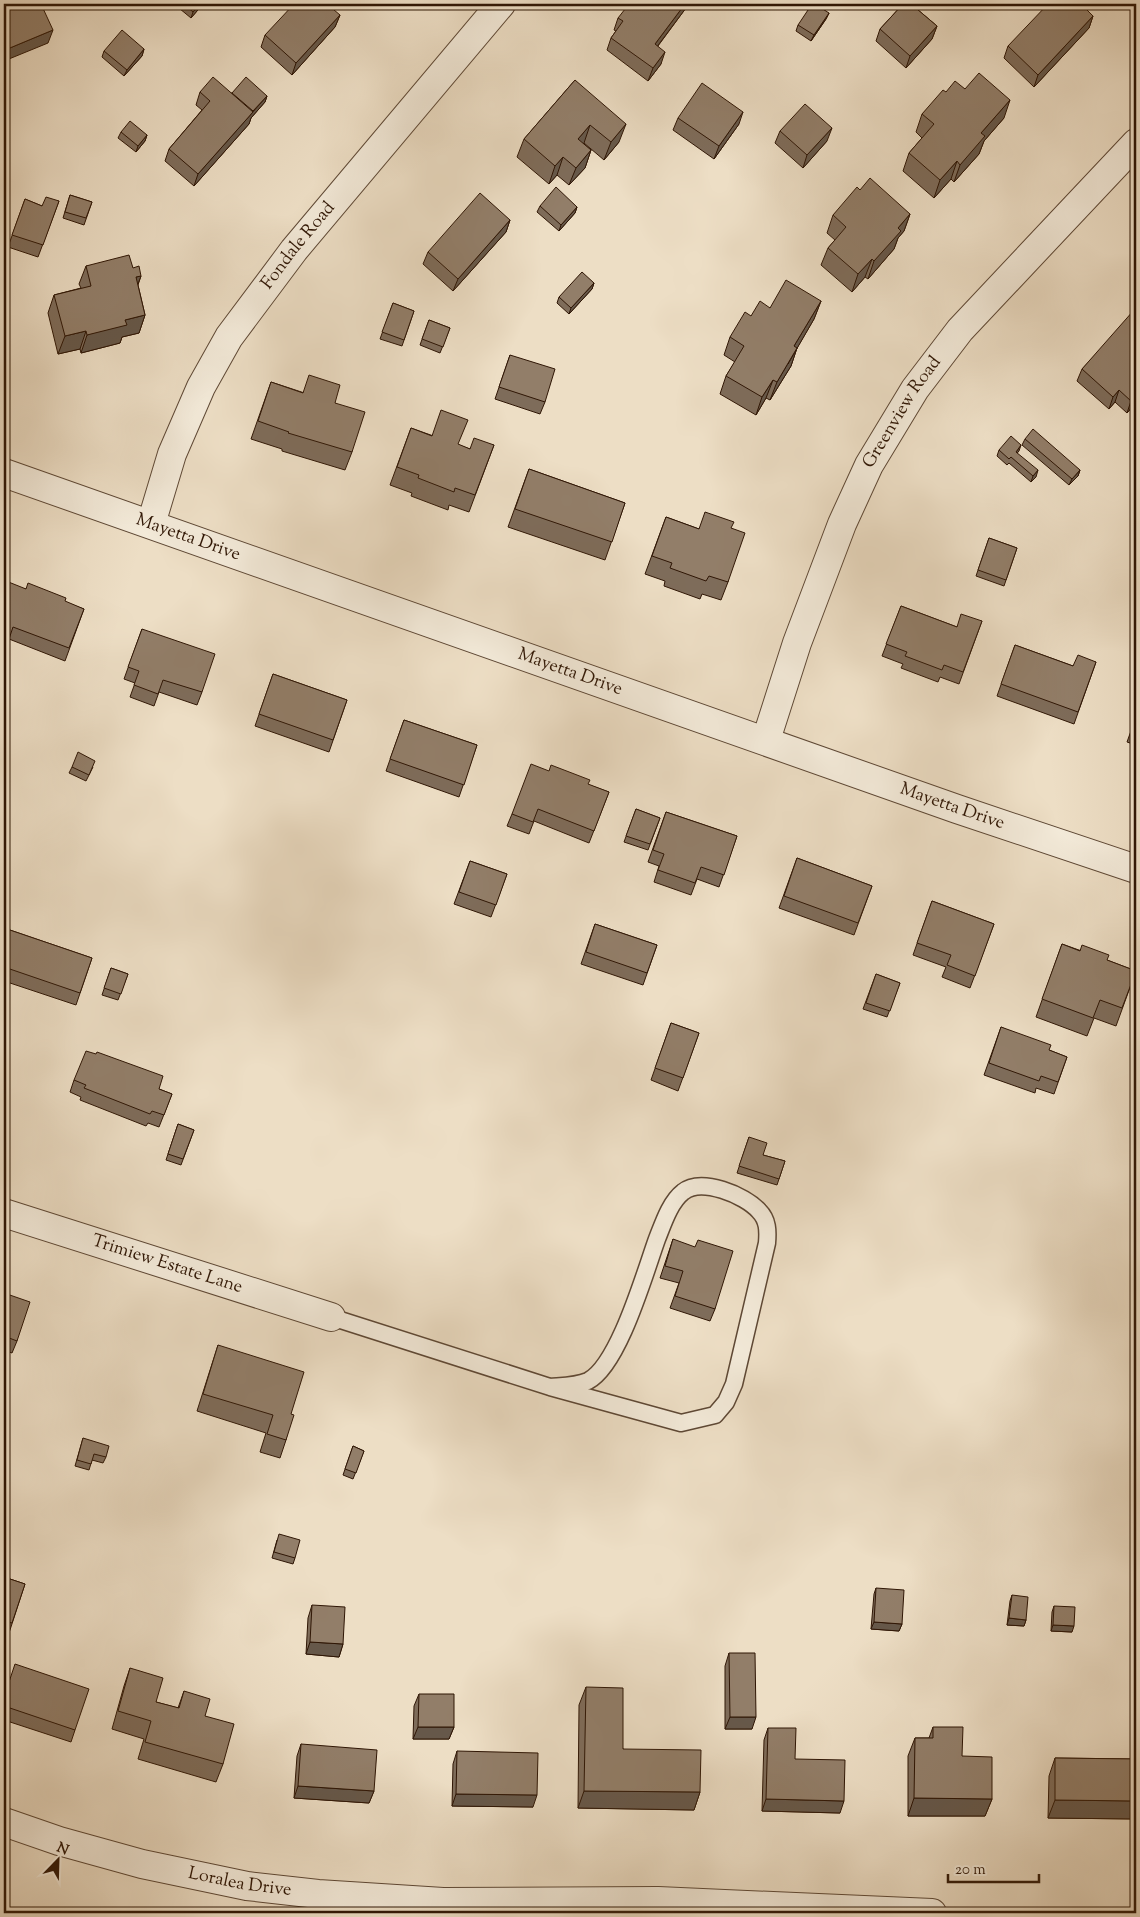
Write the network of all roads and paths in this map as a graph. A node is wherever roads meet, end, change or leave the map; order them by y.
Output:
1 (501, 4) edge
2 (1136, 143) edge
3 (4, 472) edge
4 (151, 524) junction
5 (766, 740) junction
6 (1136, 869) edge
7 (4, 1213) edge
8 (331, 1317) joint
9 (550, 1387) junction
10 (4, 1822) edge
11 (838, 1911) edge
12 (932, 1913) edge

1 - 4 street, Fondale Road
2 - 5 street, Greenview Road
3 - 4 street, Mayetta Drive
4 - 5 street, Mayetta Drive
5 - 6 street, Mayetta Drive
7 - 8 street, Trimiew Estate Lane
8 - 9 lane
9 - 9 lane
10 - 11 street, Loralea Drive
11 - 12 street, Loralea Drive

